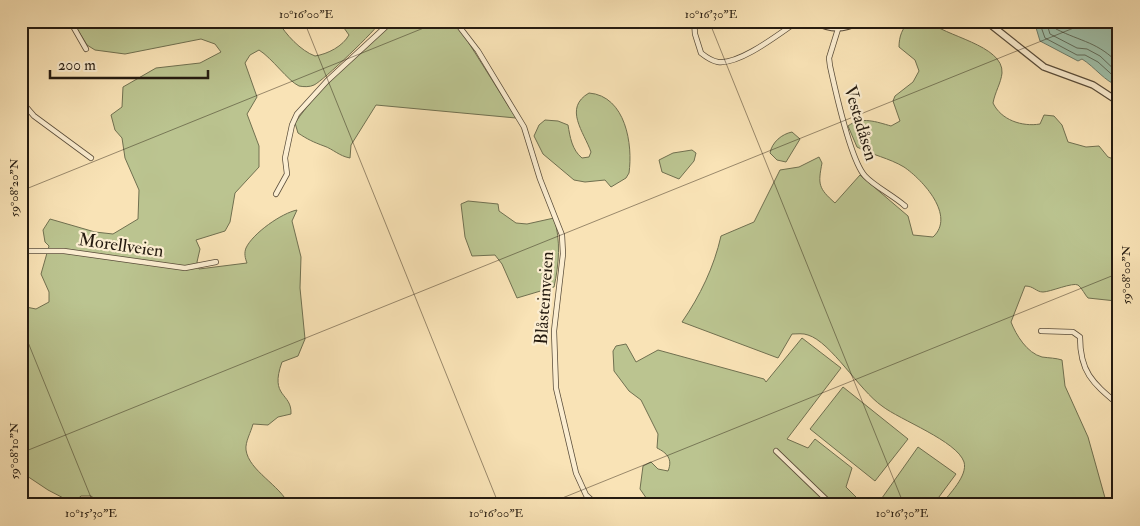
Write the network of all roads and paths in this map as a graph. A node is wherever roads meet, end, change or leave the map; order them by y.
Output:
1 (70, 21) edge
2 (392, 21) edge
3 (455, 21) edge
4 (694, 21) edge
5 (798, 21) edge
6 (814, 21) edge
7 (860, 21) edge
8 (986, 21) edge
9 (838, 29) junction
10 (86, 49) dead end
11 (21, 102) edge
12 (1119, 102) edge
13 (91, 158) dead end
14 (276, 194) dead end
15 (905, 206) dead end
16 (21, 251) edge
17 (216, 262) dead end
18 (1041, 331) dead end
19 (1119, 404) edge
20 (776, 451) dead end
21 (597, 505) edge
22 (832, 505) edge

1 - 10 street
2 - 14 street
3 - 21 street, Blåsteinveien
4 - 5 street
6 - 9 street
7 - 9 street
8 - 12 street
9 - 15 street, Vestadåsen
11 - 13 street
16 - 17 street, Morellveien
18 - 19 street
20 - 22 street

